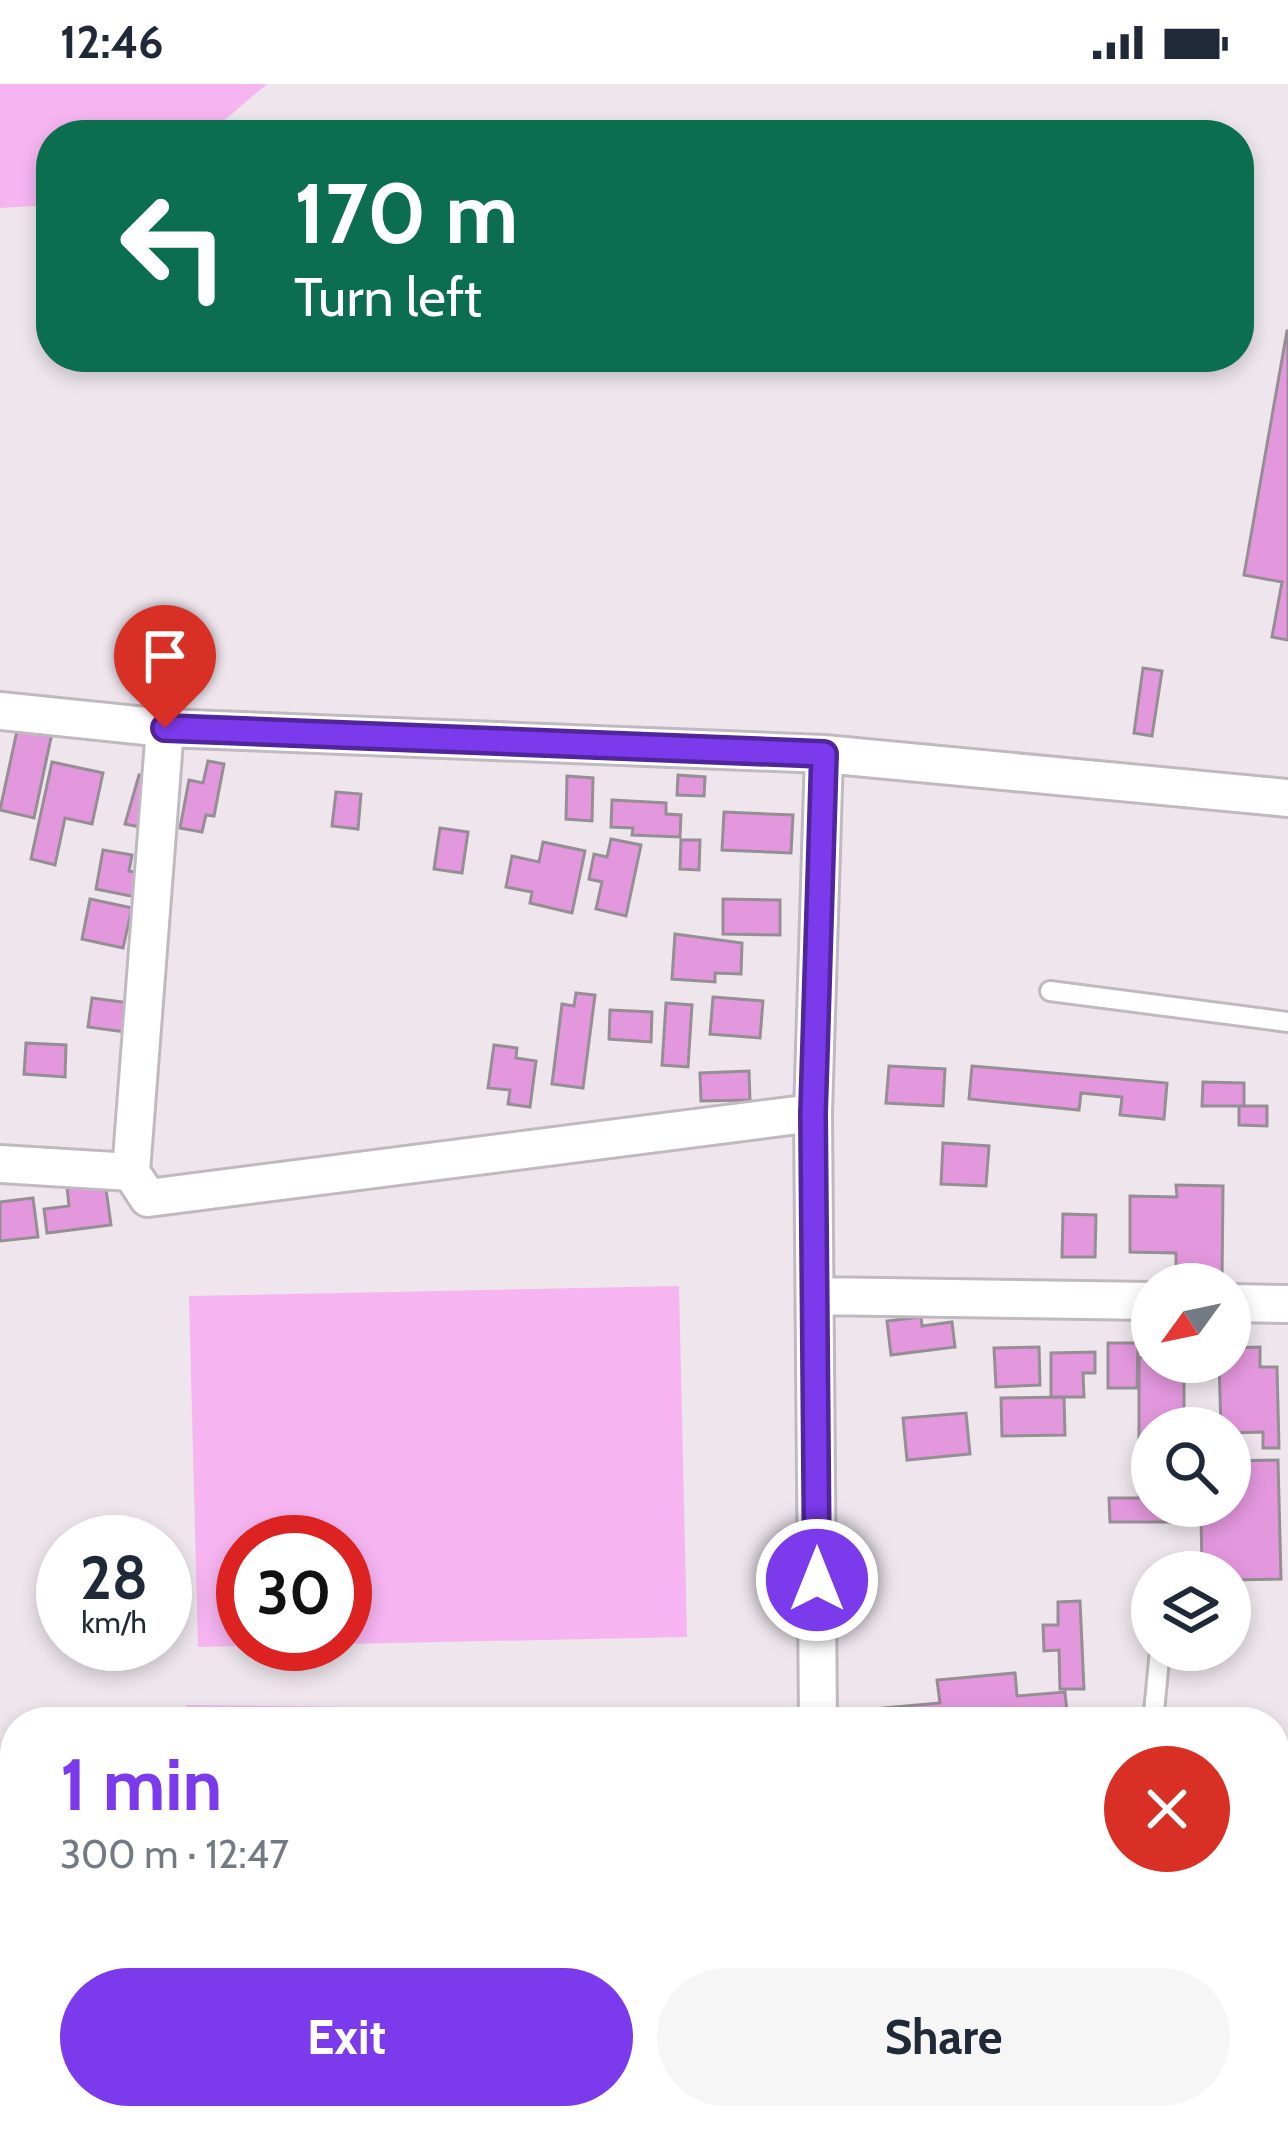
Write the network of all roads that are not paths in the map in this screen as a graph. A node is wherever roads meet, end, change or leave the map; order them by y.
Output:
1 (0, 711) edge
2 (165, 728) junction
3 (824, 754) junction
4 (1288, 798) edge
5 (1050, 991) dead end
6 (1288, 1022) edge
7 (813, 1113) junction
8 (0, 1163) edge
9 (131, 1172) junction
10 (815, 1296) junction
11 (1131, 1301) edge
12 (1251, 1303) edge
13 (1288, 1304) edge
14 (1158, 1671) edge
15 (818, 1707) edge
16 (1154, 1707) edge

1 - 2 street
2 - 3 street
2 - 9 street
3 - 4 street
3 - 7 street
5 - 6 lane
7 - 9 street
7 - 10 street
8 - 9 street
10 - 11 street
10 - 15 street
12 - 13 street
14 - 16 lane

